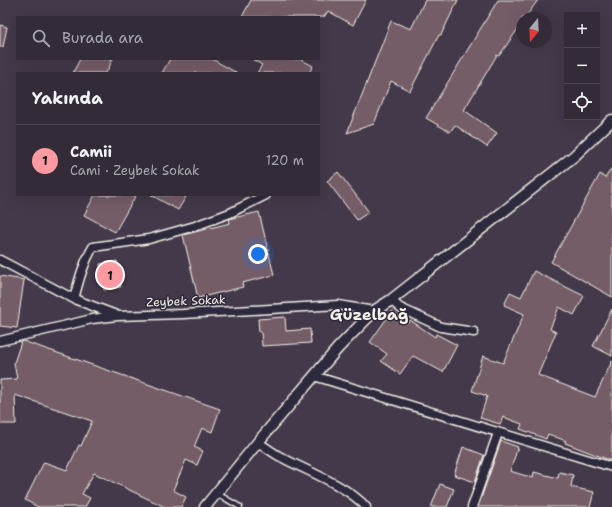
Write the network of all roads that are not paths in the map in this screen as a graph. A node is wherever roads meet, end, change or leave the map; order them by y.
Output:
1 (612, 120) edge
2 (264, 196) edge
3 (0, 260) edge
4 (74, 299) junction
5 (391, 300) junction
6 (374, 311) junction
7 (117, 316) junction
8 (474, 332) dead end
9 (0, 342) edge
10 (314, 376) junction
11 (498, 433) junction
12 (258, 442) junction
13 (612, 467) edge
14 (216, 493) junction
15 (205, 507) edge
16 (240, 507) edge
17 (366, 507) edge
18 (472, 507) edge

1 - 5 street
2 - 4 street
3 - 4 street
4 - 7 street
5 - 6 street
5 - 8 street
6 - 7 street, Zeybek Sokak
6 - 10 street
7 - 9 street, Zeybek Sokak
10 - 11 street
10 - 12 street
11 - 13 street
11 - 18 street
12 - 14 street
12 - 17 street
14 - 15 street
14 - 16 lane

